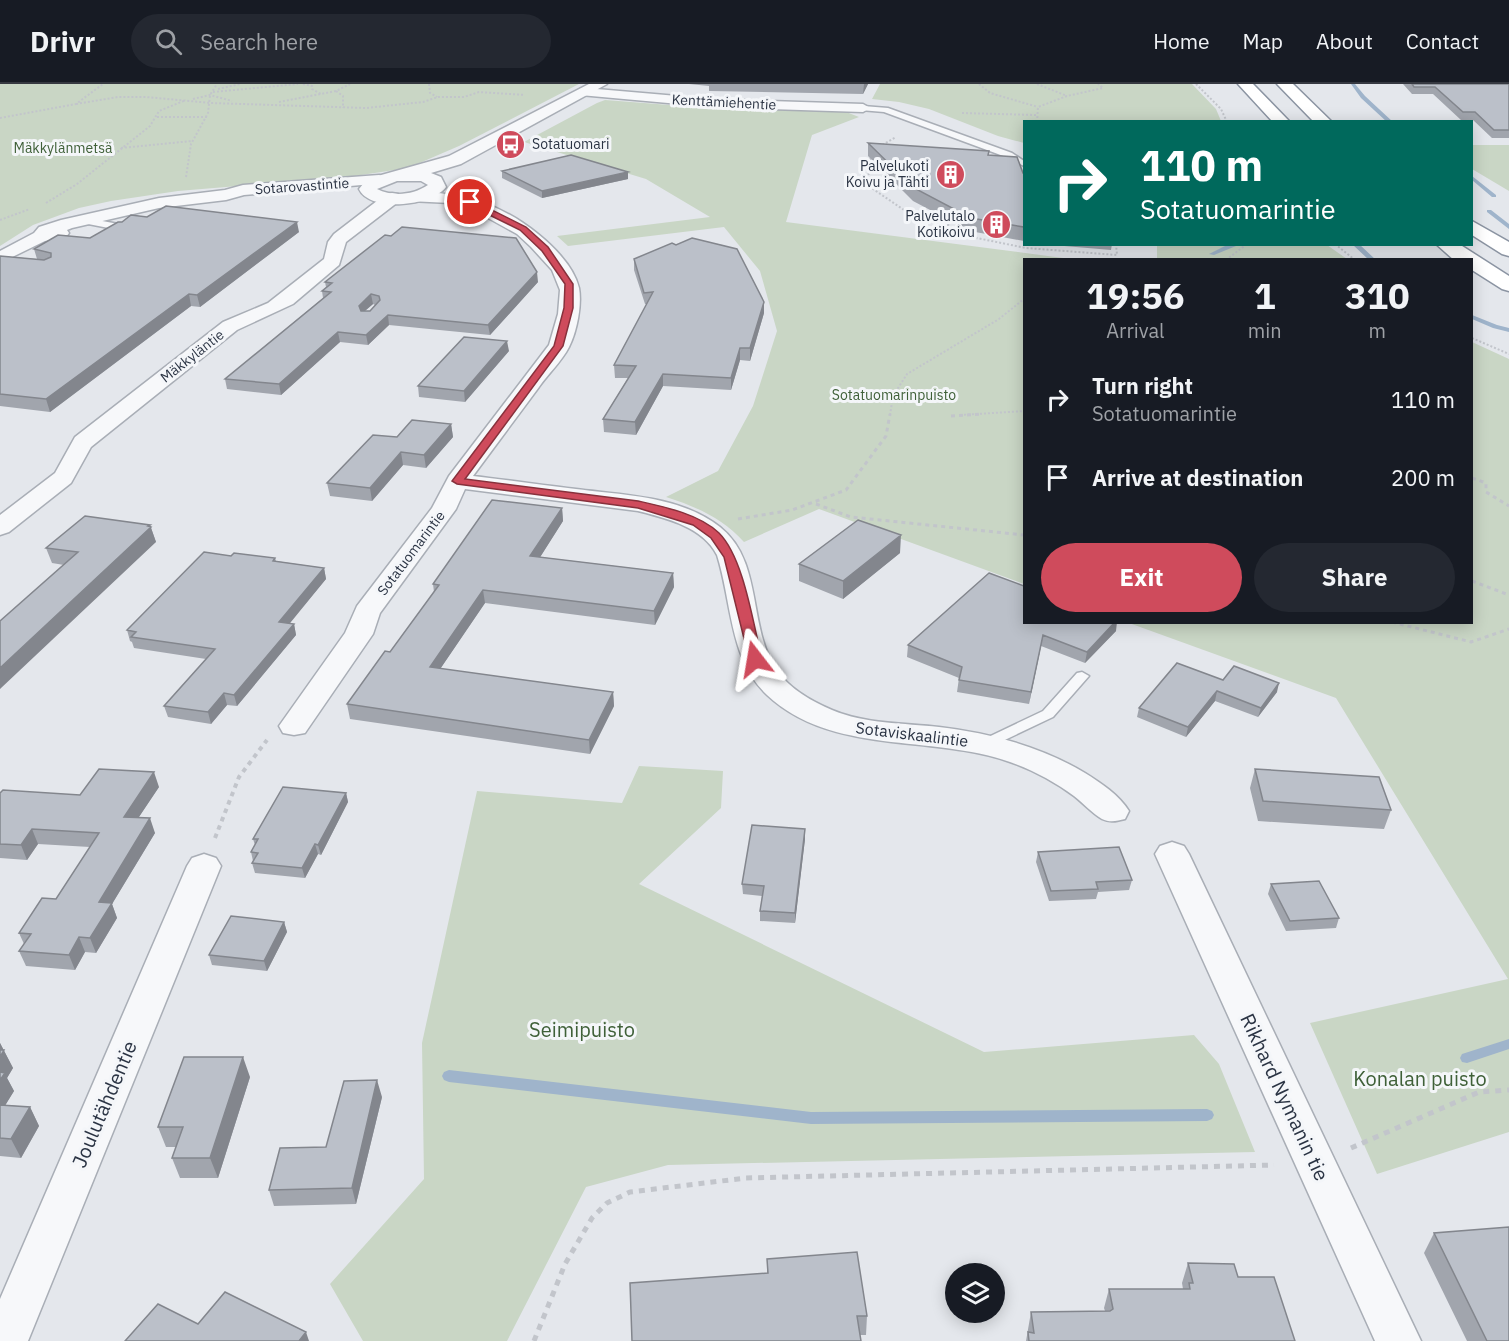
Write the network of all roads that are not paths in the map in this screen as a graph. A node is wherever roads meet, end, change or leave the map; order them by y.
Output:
1 (1245, 84) edge
2 (1284, 84) edge
3 (593, 88) edge
4 (863, 108) joint
5 (1280, 120) edge
6 (1322, 120) edge
7 (978, 144) junction
8 (966, 153) edge
9 (1009, 155) junction
10 (1023, 157) edge
11 (990, 159) edge
12 (455, 160) junction
13 (1023, 163) edge
14 (405, 175) junction
15 (436, 182) junction
16 (374, 186) junction
17 (415, 197) junction
18 (392, 198) junction
19 (459, 199) junction
20 (86, 221) junction
21 (124, 228) edge
22 (1473, 228) edge
23 (1448, 246) edge
24 (1509, 250) edge
25 (1466, 258) edge
26 (5, 261) edge
27 (1473, 263) edge
28 (1509, 285) edge
29 (457, 481) junction
30 (0, 527) edge
31 (1082, 676) dead end
32 (294, 726) road end
33 (984, 744) junction
34 (1113, 811) dead end
35 (1172, 854) dead end
36 (204, 867) road end
37 (5, 1341) edge
38 (1398, 1341) edge

1 - 5 highway
2 - 6 highway
3 - 4 street, Kenttämiehentie
3 - 12 street
4 - 7 lane
7 - 8 lane
7 - 9 lane
9 - 10 lane
9 - 11 lane
9 - 13 lane
12 - 14 street
12 - 15 street
14 - 15 street
14 - 16 street
15 - 17 street
15 - 19 street, Sotatuomarintie
16 - 18 street
16 - 20 street, Sotarovastintie
17 - 18 street
17 - 19 street, Sotatuomarintie
18 - 30 street, Mäkkyläntie
19 - 29 street, Sotatuomarintie
20 - 21 lane
20 - 26 street, Sotarovastintie
22 - 24 highway
23 - 25 highway
27 - 28 highway
29 - 32 street, Sotatuomarintie
29 - 33 street, Sotaviskaalintie
31 - 33 lane
33 - 34 street, Sotaviskaalintie
35 - 38 street, Rikhard Nymanin tie
36 - 37 street, Joulutähdentie

